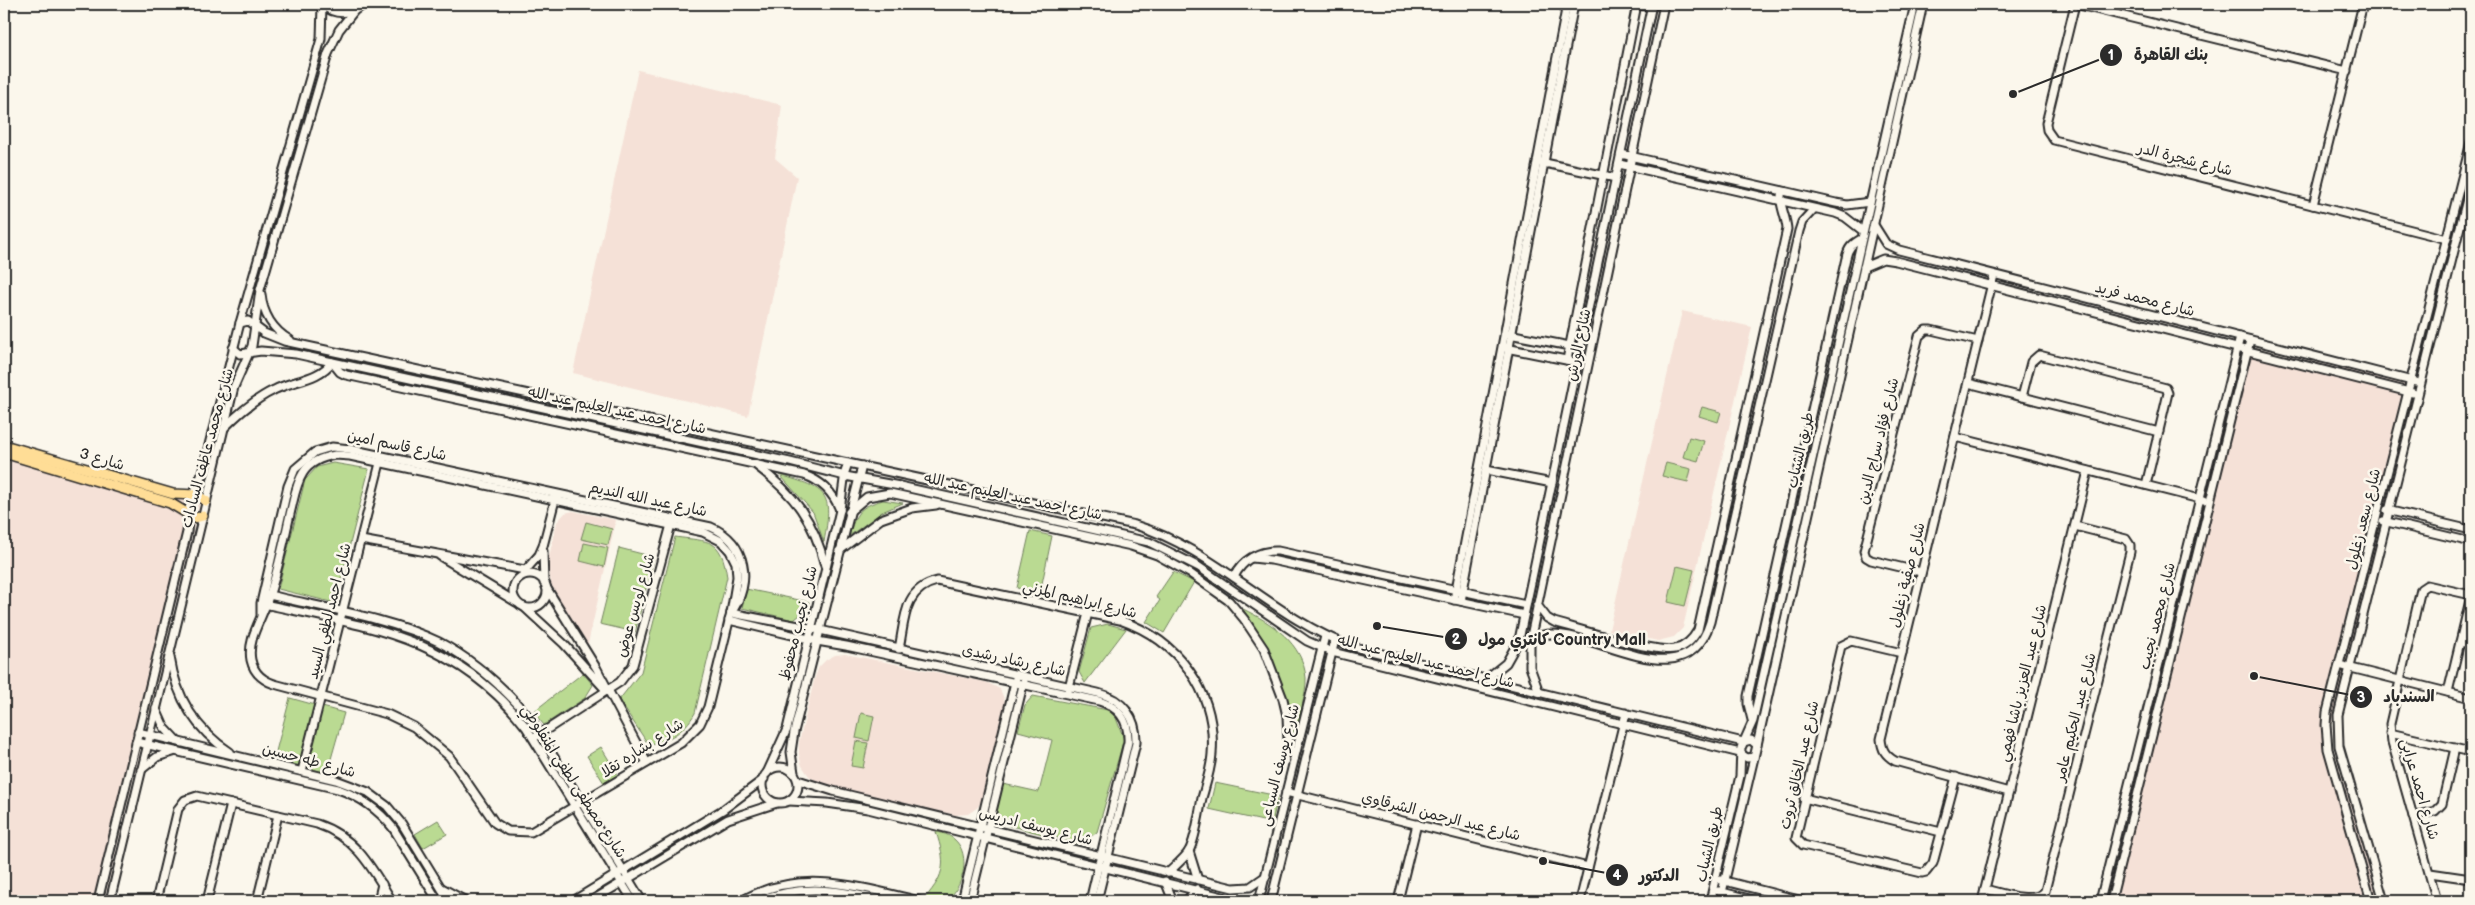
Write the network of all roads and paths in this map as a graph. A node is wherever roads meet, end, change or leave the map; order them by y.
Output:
1 (322, 4) edge
2 (365, 4) edge
3 (1567, 4) edge
4 (1574, 4) edge
5 (1636, 4) edge
6 (1664, 4) edge
7 (1915, 4) edge
8 (1923, 4) edge
9 (2075, 4) edge
10 (2363, 4) edge
11 (1652, 6) edge
12 (354, 11) junction
13 (2346, 71) junction
14 (2471, 142) edge
15 (1621, 154) junction
16 (1632, 156) junction
17 (1540, 162) junction
18 (1619, 164) junction
19 (1630, 166) junction
20 (1604, 175) junction
21 (1616, 178) junction
22 (2471, 183) edge
23 (1782, 191) junction
24 (1779, 201) junction
25 (1870, 202) junction
26 (2314, 205) junction
27 (1814, 208) junction
28 (1874, 225) junction
29 (1863, 230) junction
30 (2448, 238) junction
31 (1861, 239) junction
32 (2457, 240) junction
33 (1900, 250) junction
34 (1896, 261) junction
35 (1864, 267) junction
36 (1994, 275) junction
37 (1992, 285) junction
38 (260, 290) junction
39 (240, 323) junction
40 (255, 328) junction
41 (1509, 334) junction
42 (2240, 337) junction
43 (2250, 340) junction
44 (1978, 341) junction
45 (295, 343) junction
46 (1570, 346) junction
47 (233, 348) junction
48 (1506, 348) junction
49 (1580, 348) junction
50 (2237, 348) junction
51 (2247, 350) junction
52 (249, 351) junction
53 (1567, 360) junction
54 (332, 362) junction
55 (1577, 362) junction
56 (2412, 381) junction
57 (1968, 383) junction
58 (2422, 384) junction
59 (1752, 386) junction
60 (1763, 388) junction
61 (2410, 392) junction
62 (2419, 394) junction
63 (536, 395) junction
64 (2022, 397) junction
65 (534, 406) junction
66 (224, 428) junction
67 (646, 430) junction
68 (2159, 432) junction
69 (1742, 435) junction
70 (1752, 437) junction
71 (1954, 437) junction
72 (643, 440) junction
73 (4, 445) edge
74 (4, 453) edge
75 (381, 459) junction
76 (848, 463) junction
77 (755, 464) junction
78 (862, 466) junction
79 (1486, 470) junction
80 (2088, 471) junction
81 (845, 476) junction
82 (860, 479) junction
83 (1552, 482) junction
84 (2146, 486) junction
85 (193, 495) junction
86 (556, 497) junction
87 (2200, 499) junction
88 (206, 501) junction
89 (2209, 501) junction
90 (942, 505) junction
91 (2380, 508) junction
92 (840, 510) junction
93 (2390, 510) junction
94 (849, 512) junction
95 (188, 514) junction
96 (203, 516) junction
97 (2378, 519) junction
98 (671, 522) junction
99 (2387, 522) junction
100 (2075, 526) junction
101 (2471, 530) edge
102 (361, 540) junction
103 (1718, 541) junction
104 (2471, 542) edge
105 (1728, 543) junction
106 (543, 546) junction
107 (839, 551) junction
108 (435, 554) junction
109 (1536, 556) junction
110 (1252, 558) junction
111 (1547, 559) junction
112 (825, 570) junction
113 (1921, 572) junction
114 (526, 573) junction
115 (1234, 577) junction
116 (545, 585) junction
117 (1235, 591) junction
118 (1460, 591) junction
119 (267, 594) junction
120 (2471, 596) edge
121 (1228, 601) junction
122 (1458, 601) junction
123 (517, 602) junction
124 (264, 604) junction
125 (1537, 605) junction
126 (1526, 606) junction
127 (524, 607) junction
128 (343, 613) junction
129 (1088, 613) junction
130 (1524, 615) junction
131 (730, 616) junction
132 (341, 621) junction
133 (811, 628) junction
134 (820, 630) junction
135 (1325, 636) junction
136 (809, 639) junction
137 (1335, 640) junction
138 (817, 641) junction
139 (1530, 641) junction
140 (2460, 642) junction
141 (2471, 644) edge
142 (1321, 648) junction
143 (895, 651) junction
144 (1332, 652) junction
145 (1902, 653) junction
146 (169, 654) junction
147 (2340, 665) junction
148 (2350, 668) junction
149 (1486, 679) junction
150 (1020, 680) junction
151 (2400, 680) junction
152 (1069, 690) junction
153 (607, 692) junction
154 (1539, 692) junction
155 (2448, 692) junction
156 (322, 697) junction
157 (2471, 698) edge
158 (156, 709) junction
159 (1626, 714) junction
160 (1752, 721) junction
161 (1624, 724) junction
162 (138, 732) junction
163 (2390, 733) junction
164 (541, 734) junction
165 (150, 735) junction
166 (533, 739) junction
167 (136, 742) junction
168 (177, 742) junction
169 (1743, 742) junction
170 (147, 744) junction
171 (1757, 745) junction
172 (2455, 748) junction
173 (175, 751) junction
174 (2471, 752) edge
175 (1740, 753) junction
176 (235, 755) junction
177 (1754, 757) junction
178 (1294, 759) junction
179 (647, 763) junction
180 (275, 765) junction
181 (141, 770) junction
182 (302, 771) junction
183 (794, 772) junction
184 (273, 774) junction
185 (766, 776) junction
186 (1956, 777) junction
187 (798, 780) junction
188 (1286, 792) junction
189 (2009, 792) junction
190 (1297, 795) junction
191 (1804, 798) junction
192 (788, 801) junction
193 (583, 802) junction
194 (777, 803) junction
195 (231, 804) junction
196 (576, 807) junction
197 (278, 815) junction
198 (2413, 816) junction
199 (1417, 824) junction
200 (2119, 826) junction
201 (984, 828) junction
202 (2129, 828) junction
203 (1941, 832) junction
204 (982, 836) junction
205 (2369, 847) junction
206 (1189, 851) junction
207 (2357, 851) junction
208 (1100, 856) junction
209 (1109, 858) junction
210 (1097, 865) junction
211 (1588, 866) junction
212 (1107, 867) junction
213 (620, 872) junction
214 (2376, 872) junction
215 (1168, 873) junction
216 (2364, 873) junction
217 (2430, 873) junction
218 (1266, 876) junction
219 (1715, 879) junction
220 (2471, 879) edge
221 (625, 880) junction
222 (1198, 880) junction
223 (1165, 881) junction
224 (1724, 881) junction
225 (382, 884) junction
226 (440, 887) junction
227 (1197, 889) junction
228 (1241, 889) junction
229 (1985, 889) junction
230 (1712, 890) junction
231 (1722, 892) junction
232 (884, 899) edge
233 (98, 901) edge
234 (110, 901) edge
235 (156, 901) edge
236 (207, 901) edge
237 (257, 901) edge
238 (378, 901) edge
239 (392, 901) edge
240 (438, 901) edge
241 (449, 901) edge
242 (466, 901) edge
243 (573, 901) edge
244 (591, 901) edge
245 (633, 901) edge
246 (642, 901) edge
247 (741, 901) edge
248 (757, 901) edge
249 (920, 901) edge
250 (962, 901) edge
251 (970, 901) edge
252 (1090, 901) edge
253 (1097, 901) edge
254 (1172, 901) edge
255 (1186, 901) edge
256 (1239, 901) edge
257 (1259, 901) edge
258 (1271, 901) edge
259 (1398, 901) edge
260 (1580, 901) edge
261 (1710, 901) edge
262 (1720, 901) edge
263 (1757, 901) edge
264 (1803, 901) edge
265 (1982, 901) edge
266 (2100, 901) edge
267 (2111, 901) edge
268 (2372, 901) edge
269 (2384, 901) edge
270 (2437, 901) edge

1 - 12 street
1 - 39 street, شارع محمد عاطف السادات
2 - 12 street, شارع محمد عاطف السادات
3 - 17 street
4 - 17 street
5 - 11 street
5 - 20 street
6 - 16 street, شارع الورش
7 - 25 street, طريق الشباب
8 - 28 street, طريق الشباب
9 - 13 street
9 - 26 street, شارع شجرة الدر
10 - 13 street
11 - 15 street, شارع الورش
12 - 38 street, شارع محمد عاطف السادات
13 - 26 street
14 - 30 street, شارع سعد زغلول
15 - 16 street
15 - 18 street, شارع الورش
16 - 19 street, شارع الورش
16 - 23 street
17 - 20 street
17 - 41 street
18 - 19 street
18 - 21 street, شارع الورش
19 - 24 street
19 - 111 street, شارع الورش
20 - 21 street
20 - 46 street
21 - 49 street, شارع الورش
22 - 32 street, شارع سعد زغلول
23 - 24 street
23 - 25 street
24 - 27 street
24 - 59 street
25 - 29 street, طريق الشباب
26 - 30 street, شارع شجرة الدر
27 - 29 street
27 - 60 street
28 - 33 street, شارع محمد فريد
28 - 35 street, طريق الشباب
29 - 31 street, طريق الشباب
30 - 32 street, شارع شجرة الدر
30 - 56 street, شارع سعد زغلول
31 - 160 street, طريق الشباب
31 - 160 street
32 - 58 street, شارع سعد زغلول
33 - 34 street
33 - 36 street, شارع محمد فريد
34 - 35 street, شارع محمد فريد
34 - 37 street, شارع محمد فريد
35 - 171 street, طريق الشباب
36 - 37 street, شارع صفية زغلول
36 - 42 street, شارع محمد فريد
37 - 44 street, شارع صفية زغلول
37 - 50 street, شارع محمد فريد
38 - 40 street, شارع محمد عاطف السادات
38 - 45 street
39 - 40 street, شارع احمد عبد العليم عبد الله
39 - 47 street, شارع محمد عاطف السادات
40 - 45 street, شارع احمد عبد العليم عبد الله
40 - 52 street, شارع محمد عاطف السادات
41 - 46 street
41 - 48 street
42 - 43 street, شارع محمد فريد
42 - 50 street, شارع محمد نجيب
43 - 51 street, شارع محمد نجيب
43 - 56 street, شارع محمد فريد
44 - 57 street, شارع صفية زغلول
44 - 113 street, شارع فؤاد سراج الدين
45 - 63 street, شارع احمد عبد العليم عبد الله
46 - 49 street
46 - 53 street
47 - 52 street, شارع احمد عبد العليم عبد الله
47 - 85 street, شارع محمد عاطف السادات
48 - 53 street
48 - 79 street
48 - 118 street
49 - 55 street, شارع الورش
50 - 51 street, شارع محمد فريد
50 - 87 street, شارع محمد نجيب
51 - 61 street, شارع محمد فريد
51 - 89 street, شارع محمد نجيب
52 - 54 street, شارع احمد عبد العليم عبد الله
52 - 66 street, شارع محمد عاطف السادات
53 - 55 street
54 - 65 street, شارع احمد عبد العليم عبد الله
54 - 66 street
54 - 72 street
55 - 83 street, شارع الورش
56 - 58 street, شارع محمد فريد
56 - 61 street, شارع سعد زغلول
57 - 64 street
57 - 71 street, شارع صفية زغلول
58 - 62 street, شارع سعد زغلول
59 - 60 street
59 - 69 street
60 - 70 street
61 - 62 street, شارع محمد فريد
61 - 91 street, شارع سعد زغلول
62 - 93 street, شارع سعد زغلول
63 - 65 street
63 - 76 street, شارع احمد عبد العليم عبد الله
64 - 68 street
64 - 68 street
65 - 67 street, شارع احمد عبد العليم عبد الله
66 - 88 street, شارع محمد عاطف السادات
67 - 72 street
67 - 81 street, شارع احمد عبد العليم عبد الله
68 - 84 street
69 - 70 street
69 - 103 street
70 - 105 street
71 - 80 street
71 - 113 street, شارع صفية زغلول
72 - 77 street
73 - 85 main road, شارع 3
74 - 95 main road, شارع 3
75 - 86 street, شارع قاسم امين
75 - 102 street, شارع احمد لطفي السيد
75 - 119 street, شارع قاسم امين
76 - 78 street, شارع احمد عبد العليم عبد الله
76 - 81 street, شارع نجيب محفوظ
77 - 92 street
77 - 112 street
78 - 82 street, شارع نجيب محفوظ
78 - 115 street, شارع احمد عبد العليم عبد الله
79 - 83 street
79 - 118 street
80 - 84 street
80 - 100 street, شارع عبد العزيز باشا فهمي
81 - 82 street, شارع احمد عبد العليم عبد الله
81 - 92 street, شارع نجيب محفوظ
82 - 94 street, شارع نجيب محفوظ
82 - 117 street, شارع احمد عبد العليم عبد الله
83 - 109 street, شارع الورش
84 - 87 street
85 - 88 main road, شارع 3
85 - 95 street, شارع محمد عاطف السادات
86 - 98 street, شارع عبد الله النديم
86 - 106 street
87 - 89 street
87 - 200 street, شارع محمد نجيب
88 - 96 street, شارع محمد عاطف السادات
89 - 202 street, شارع محمد نجيب
90 - 94 street
90 - 107 street
90 - 121 street
91 - 93 street
91 - 97 street, شارع سعد زغلول
92 - 112 street, شارع نجيب محفوظ
93 - 99 street, شارع سعد زغلول
93 - 101 street
94 - 107 street, شارع نجيب محفوظ
95 - 96 main road
95 - 162 street, شارع محمد عاطف السادات
96 - 146 street, شارع محمد عاطف السادات
97 - 99 street
97 - 147 street, شارع سعد زغلول
98 - 131 street, شارع عبد الله النديم
98 - 153 street, شارع لويس عوض
99 - 104 street
99 - 148 street, شارع سعد زغلول
100 - 189 street, شارع عبد العزيز باشا فهمي
100 - 229 street, شارع عبد الحكيم عامر
102 - 108 street
102 - 128 street, شارع احمد لطفي السيد
103 - 105 street
103 - 125 street
105 - 139 street
106 - 114 street
106 - 116 street
107 - 134 street, شارع نجيب محفوظ
108 - 114 street
108 - 123 street
109 - 111 street
109 - 126 street, شارع الورش
110 - 115 street
110 - 118 street
110 - 122 street
111 - 125 street, شارع الورش
112 - 133 street, شارع نجيب محفوظ
113 - 145 street, شارع صفية زغلول
114 - 116 street
114 - 123 street
115 - 135 street, شارع احمد عبد العليم عبد الله
116 - 127 street
116 - 153 street
117 - 121 street
117 - 142 street, شارع احمد عبد العليم عبد الله
118 - 122 street
118 - 126 street
119 - 124 street, شارع قاسم امين
119 - 128 street, شارع مصطفى لطفي المنفلوطي
120 - 140 street
120 - 151 street, شارع احمد عرابى
121 - 178 street
122 - 130 street
123 - 127 street
124 - 132 street, شارع مصطفى لطفي المنفلوطي
124 - 156 street, شارع قاسم امين
125 - 139 street, شارع الورش
126 - 130 street, شارع الورش
127 - 153 street
128 - 132 street, شارع احمد لطفي السيد
128 - 164 street, شارع مصطفى لطفي المنفلوطي
129 - 143 street, شارع ابراهيم المزني
129 - 152 street
129 - 206 street, شارع ابراهيم المزني
130 - 149 street, شارع الورش
131 - 133 street, شارع رشاد رشدى
131 - 136 street, شارع رشاد رشدى
131 - 179 street, شارع بشاره تقلا
132 - 156 street, شارع احمد لطفي السيد
132 - 166 street, شارع مصطفى لطفي المنفلوطي
133 - 134 street, شارع رشاد رشدى
133 - 136 street, شارع نجيب محفوظ
134 - 138 street, شارع نجيب محفوظ
134 - 143 street, شارع رشاد رشدى
135 - 137 street, شارع احمد عبد العليم عبد الله
135 - 142 street, شارع يوسف السباعى
136 - 138 street, شارع رشاد رشدى
136 - 185 street, شارع نجيب محفوظ
137 - 144 street, شارع يوسف السباعى
137 - 149 street, شارع احمد عبد العليم عبد الله
138 - 143 street, شارع رشاد رشدى
138 - 183 street, شارع نجيب محفوظ
139 - 154 street, شارع الورش
140 - 141 street
140 - 155 street
142 - 144 street, شارع احمد عبد العليم عبد الله
142 - 178 street, شارع يوسف السباعى
143 - 150 street, شارع رشاد رشدى
144 - 161 street, شارع احمد عبد العليم عبد الله
144 - 190 street, شارع يوسف السباعى
145 - 186 street, شارع صفية زغلول
145 - 191 street, شارع عبد الخالق ثروت
146 - 158 street, شارع محمد عاطف السادات
146 - 176 street
147 - 148 street
147 - 207 street, شارع سعد زغلول
148 - 151 street
148 - 205 street, شارع سعد زغلول
149 - 154 street, شارع احمد عبد العليم عبد الله
150 - 152 street, شارع رشاد رشدى
150 - 201 street
151 - 155 street
151 - 163 street, شارع احمد عرابى
152 - 208 street, شارع رشاد رشدى
152 - 209 street, شارع رشاد رشدى
153 - 164 street, شارع لويس عوض
153 - 179 street
154 - 159 street, شارع احمد عبد العليم عبد الله
155 - 157 street
156 - 182 street, شارع احمد لطفي السيد
156 - 196 street, شارع قاسم امين
158 - 165 street, شارع محمد عاطف السادات
158 - 168 street
159 - 161 street
159 - 169 street, شارع احمد عبد العليم عبد الله
160 - 169 street, طريق الشباب
161 - 175 street, شارع احمد عبد العليم عبد الله
161 - 211 street
162 - 165 street, شارع طه حسين
162 - 167 street, شارع محمد عاطف السادات
163 - 172 street
163 - 198 street, شارع احمد عرابى
164 - 166 street, شارع لويس عوض
164 - 193 street, شارع مصطفى لطفي المنفلوطي
165 - 168 street, شارع طه حسين
165 - 170 street, شارع محمد عاطف السادات
166 - 196 street, شارع مصطفى لطفي المنفلوطي
167 - 170 street, شارع طه حسين
167 - 233 street, شارع محمد عاطف السادات
168 - 176 street, شارع طه حسين
169 - 171 street
169 - 175 street, طريق الشباب
170 - 173 street, شارع طه حسين
170 - 181 street, شارع محمد عاطف السادات
171 - 177 street, طريق الشباب
172 - 174 street
172 - 198 street
173 - 181 street
173 - 184 street, شارع طه حسين
175 - 177 street
175 - 219 street, طريق الشباب
176 - 180 street, شارع طه حسين
177 - 224 street, طريق الشباب
178 - 188 street, شارع يوسف السباعى
179 - 193 street, شارع بشاره تقلا
180 - 182 street, شارع طه حسين
180 - 184 street
181 - 234 street, شارع محمد عاطف السادات
182 - 226 street, شارع طه حسين
183 - 185 street
183 - 187 street
184 - 240 street, شارع طه حسين
185 - 194 street
185 - 213 street
186 - 189 street, شارع صفية زغلول
186 - 203 street, شارع عبد الخالق ثروت
187 - 192 street
187 - 201 street, شارع يوسف ادريس
188 - 190 street, شارع عبد الرحمن الشرقاوي
188 - 218 street, شارع يوسف السباعى
189 - 229 street, شارع عبد العزيز باشا فهمي
190 - 199 street, شارع عبد الرحمن الشرقاوي
190 - 258 street, شارع يوسف السباعى
191 - 203 street
191 - 203 street, شارع عبد الخالق ثروت
192 - 194 street
192 - 204 street, شارع يوسف ادريس
193 - 196 street, شارع بشاره تقلا
193 - 213 street, شارع مصطفى لطفي المنفلوطي
194 - 221 street
195 - 197 street
195 - 235 street
195 - 236 street
196 - 213 street, شارع مصطفى لطفي المنفلوطي
197 - 225 street
197 - 237 street
198 - 217 street, شارع احمد عرابى
199 - 211 street, شارع عبد الرحمن الشرقاوي
199 - 259 street
200 - 202 street
200 - 266 street, شارع محمد نجيب
201 - 204 street
201 - 208 street, شارع يوسف ادريس
202 - 267 street, شارع محمد نجيب
204 - 210 street, شارع يوسف ادريس
204 - 250 street
204 - 251 street
205 - 207 street
205 - 214 street, شارع سعد زغلول
206 - 215 street
206 - 222 street
207 - 216 street, شارع سعد زغلول
208 - 209 street, شارع يوسف ادريس
208 - 210 street, شارع رشاد رشدى
209 - 212 street, شارع رشاد رشدى
209 - 215 street, شارع يوسف ادريس
210 - 212 street, شارع يوسف ادريس
210 - 252 street, شارع رشاد رشدى
211 - 260 street
212 - 223 street, شارع يوسف ادريس
212 - 253 street, شارع رشاد رشدى
213 - 221 street
213 - 243 street
214 - 216 street
214 - 269 street, شارع سعد زغلول
215 - 222 street, شارع يوسف ادريس
216 - 268 street, شارع سعد زغلول
217 - 220 street
217 - 270 street, شارع احمد عرابى
218 - 228 street
218 - 257 street, شارع يوسف السباعى
219 - 224 street
219 - 230 street, طريق الشباب
221 - 244 street
221 - 245 street
221 - 246 street
222 - 228 street, شارع يوسف ادريس
223 - 227 street, شارع يوسف ادريس
223 - 254 street
224 - 231 street, طريق الشباب
224 - 264 street
225 - 238 street
225 - 239 street
226 - 241 street, شارع طه حسين
226 - 242 street
227 - 255 street
227 - 256 street, شارع يوسف ادريس
228 - 256 street
229 - 265 street, شارع عبد العزيز باشا فهمي
230 - 231 street
230 - 261 street, طريق الشباب
231 - 262 street, طريق الشباب
231 - 263 street
232 - 247 street
232 - 248 street
232 - 249 street

